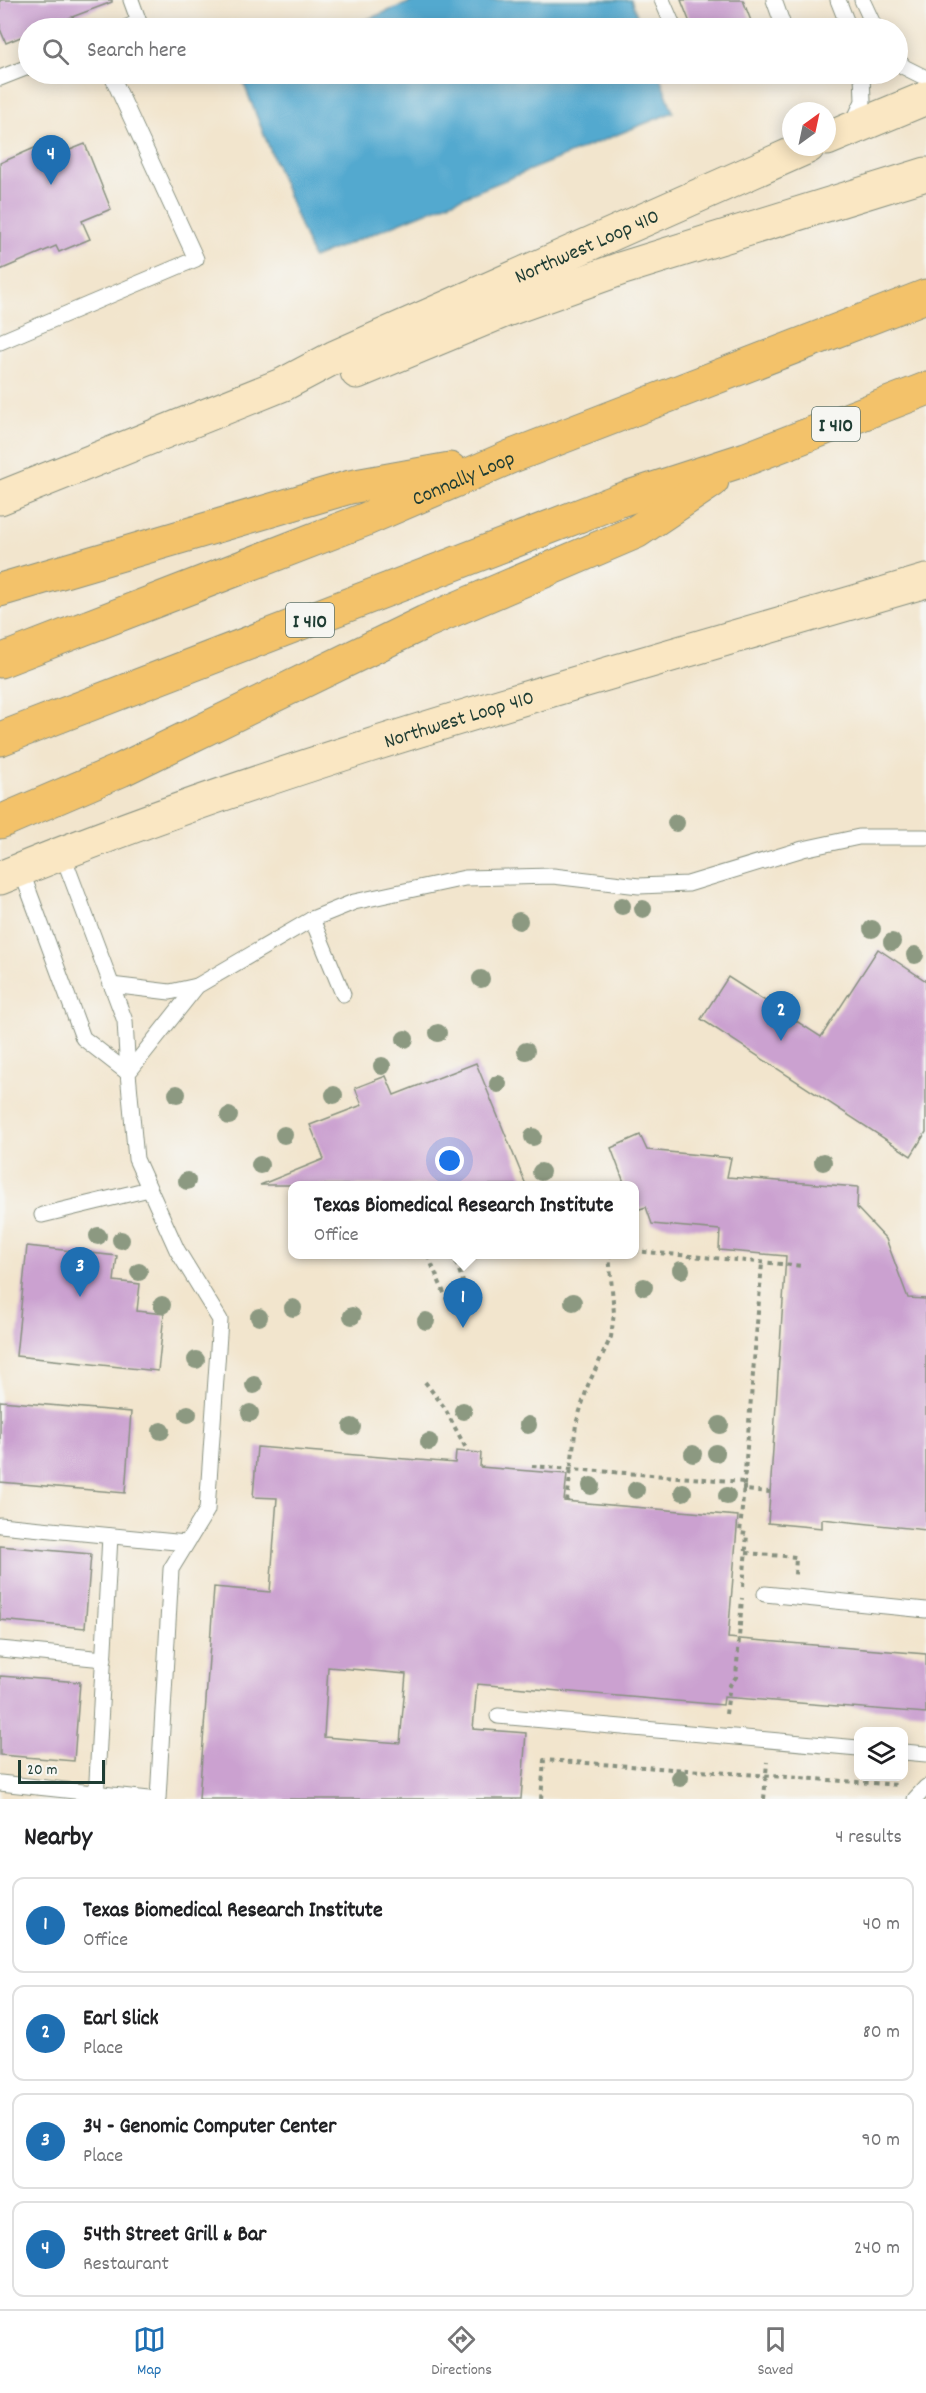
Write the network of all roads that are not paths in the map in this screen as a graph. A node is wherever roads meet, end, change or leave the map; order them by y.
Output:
1 (131, 0) edge
2 (662, 0) edge
3 (774, 0) edge
4 (838, 0) edge
5 (862, 0) edge
6 (138, 18) edge
7 (670, 18) edge
8 (780, 18) edge
9 (845, 18) edge
10 (870, 18) edge
11 (908, 69) edge
12 (18, 71) edge
13 (0, 78) edge
14 (926, 78) edge
15 (116, 84) edge
16 (862, 84) edge
17 (926, 98) edge
18 (838, 134) edge
19 (788, 156) edge
20 (926, 174) edge
21 (926, 296) edge
22 (0, 342) edge
23 (284, 384) junction
24 (926, 389) edge
25 (510, 457) junction
26 (746, 459) junction
27 (0, 498) edge
28 (926, 581) edge
29 (0, 590) edge
30 (0, 661) edge
31 (0, 739) edge
32 (0, 822) edge
33 (926, 837) edge
34 (62, 853) junction
35 (10, 874) edge
36 (312, 919) junction
37 (111, 985) junction
38 (197, 986) junction
39 (343, 994) dead end
40 (128, 1073) junction
41 (149, 1188) junction
42 (42, 1215) dead end
43 (0, 1524) edge
44 (110, 1536) junction
45 (186, 1543) junction
46 (765, 1594) dead end
47 (926, 1610) edge
48 (0, 1649) edge
49 (104, 1659) junction
50 (498, 1716) dead end
51 (854, 1748) edge
52 (908, 1752) edge
53 (926, 1754) edge
54 (0, 1783) edge
55 (926, 1788) edge
56 (96, 1796) edge
57 (149, 1799) edge
58 (158, 1799) edge
59 (915, 1799) edge

1 - 6 lane
2 - 7 lane
3 - 8 lane
4 - 9 lane
5 - 10 lane
11 - 14 lane
12 - 13 lane
15 - 22 lane
16 - 18 lane
17 - 18 main road
19 - 23 main road, Northwest Loop 410
20 - 23 main road
21 - 25 highway, Connally Loop
23 - 27 main road, Northwest Loop 410
24 - 26 highway, I 410
25 - 29 highway
25 - 30 highway, Connally Loop
26 - 31 highway, I 410
26 - 32 highway
28 - 34 main road, Northwest Loop 410
33 - 36 lane
34 - 35 main road, Northwest Loop 410
34 - 37 lane
35 - 40 lane
36 - 38 lane
36 - 39 lane
37 - 38 lane
37 - 40 lane
38 - 40 lane
40 - 41 lane
41 - 42 lane
41 - 45 lane
43 - 44 lane
44 - 45 lane
44 - 49 lane
45 - 58 lane
46 - 47 lane
48 - 49 lane
49 - 56 lane
50 - 51 lane
52 - 53 lane
54 - 56 lane
55 - 59 lane
56 - 57 lane

